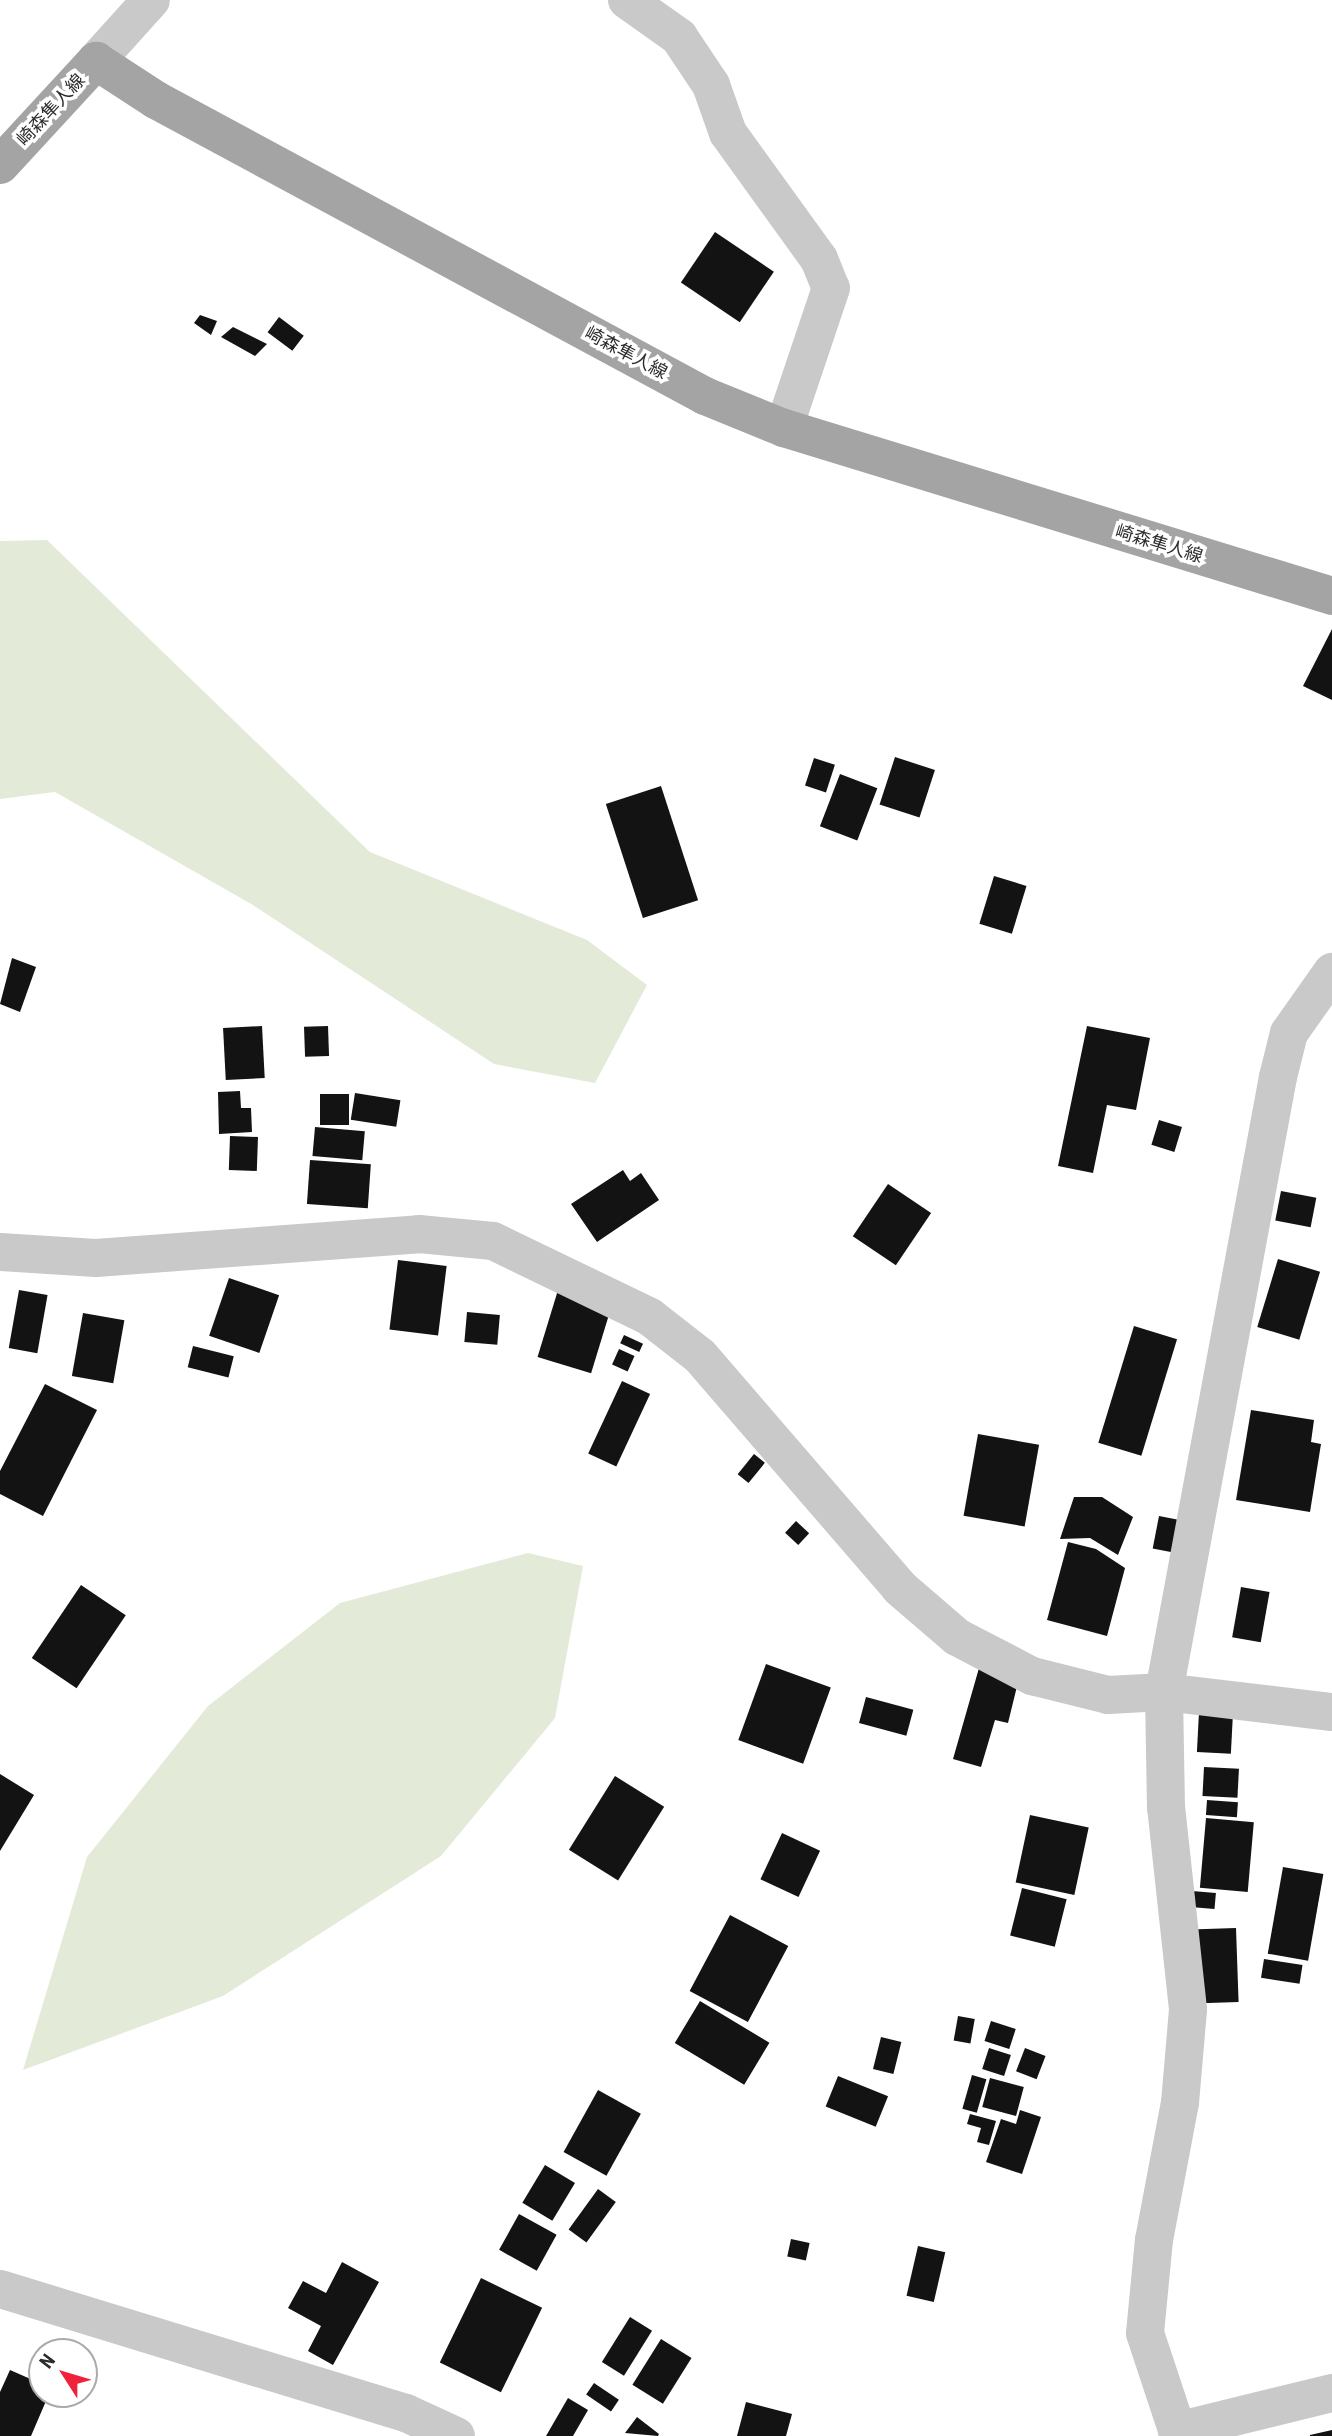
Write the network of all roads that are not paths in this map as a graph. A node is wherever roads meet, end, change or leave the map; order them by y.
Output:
1 (151, 0) edge
2 (627, 0) edge
3 (96, 61) junction
4 (0, 165) edge
5 (784, 428) junction
6 (1332, 596) edge
7 (1332, 972) edge
8 (0, 1252) edge
9 (1164, 1692) junction
10 (1332, 1712) edge
11 (0, 2289) edge
12 (1332, 2393) edge
13 (1178, 2434) edge
14 (456, 2436) edge

1 - 3 street
2 - 5 street
3 - 4 main road, 崎森隼人線
3 - 5 main road, 崎森隼人線
5 - 6 main road, 崎森隼人線
7 - 9 street
8 - 9 street
9 - 10 street
9 - 13 street
11 - 14 street
12 - 13 street

